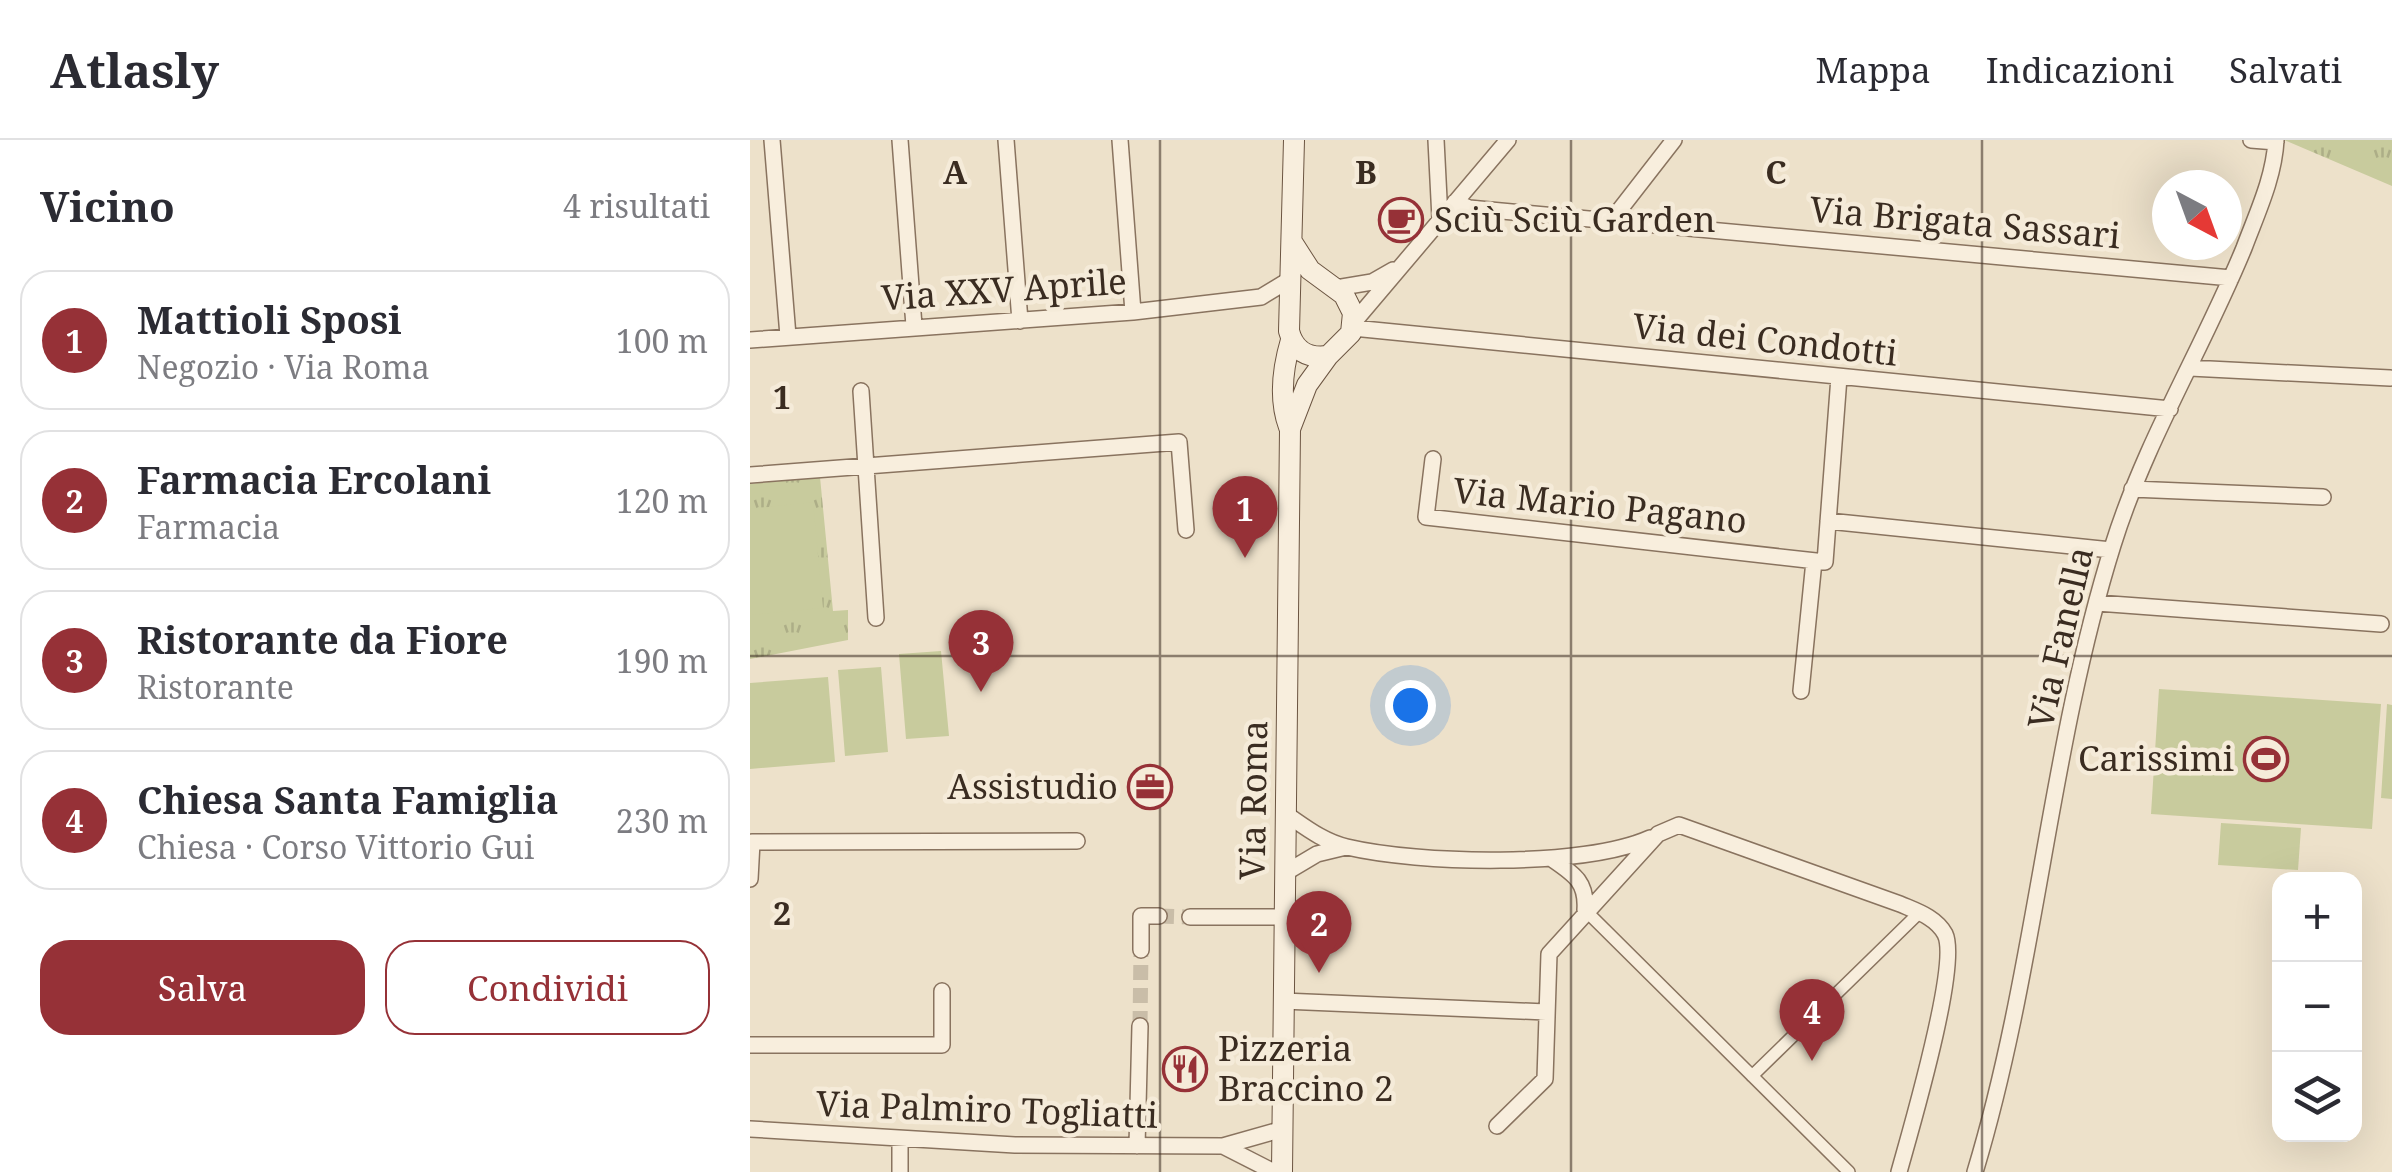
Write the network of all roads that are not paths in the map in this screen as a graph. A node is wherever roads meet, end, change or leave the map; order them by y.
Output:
1 (772, 140) edge
2 (900, 140) edge
3 (1006, 140) edge
4 (1120, 140) edge
5 (1294, 140) edge
6 (1436, 140) edge
7 (1508, 140) edge
8 (2251, 140) edge
9 (2276, 141) edge
10 (1669, 142) edge
11 (1455, 202) junction
12 (1440, 219) junction
13 (1610, 221) junction
14 (1292, 242) junction
15 (1400, 266) junction
16 (2232, 278) junction
17 (1289, 280) junction
18 (1331, 287) junction
19 (1261, 297) junction
20 (1292, 308) junction
21 (1133, 312) junction
22 (1020, 321) junction
23 (1354, 325) junction
24 (914, 326) junction
25 (788, 336) junction
26 (750, 340) edge
27 (1291, 340) junction
28 (1328, 356) junction
29 (2190, 368) junction
30 (1839, 377) junction
31 (2390, 378) edge
32 (860, 391) dead end
33 (2170, 409) junction
34 (1290, 429) junction
35 (1433, 460) dead end
36 (866, 466) junction
37 (750, 475) edge
38 (2132, 489) junction
39 (2323, 497) dead end
40 (1828, 520) junction
41 (1186, 530) dead end
42 (2111, 550) junction
43 (1819, 561) junction
44 (2097, 602) junction
45 (876, 618) dead end
46 (2382, 624) dead end
47 (1801, 691) dead end
48 (1286, 814) junction
49 (1658, 834) junction
50 (1318, 836) junction
51 (1077, 841) dead end
52 (1286, 843) junction
53 (1346, 847) junction
54 (1317, 854) junction
55 (1597, 856) junction
56 (1552, 859) junction
57 (1285, 873) junction
58 (1578, 876) junction
59 (750, 878) edge
60 (1616, 878) junction
61 (1585, 910) junction
62 (1920, 913) junction
63 (1159, 916) dead end
64 (1190, 916) tunnel mouth
65 (1285, 917) junction
66 (1141, 950) tunnel mouth
67 (942, 991) dead end
68 (1283, 1001) junction
69 (1546, 1012) junction
70 (1140, 1026) tunnel mouth
71 (750, 1045) edge
72 (1752, 1076) junction
73 (1498, 1126) dead end
74 (750, 1129) edge
75 (1283, 1139) junction
76 (900, 1141) junction
77 (1138, 1146) junction
78 (1223, 1146) junction
79 (1242, 1153) junction
80 (900, 1172) edge
81 (1274, 1172) edge
82 (1282, 1172) edge
83 (1849, 1172) edge
84 (1899, 1172) edge
85 (1974, 1172) edge

1 - 25 street
2 - 24 street
3 - 22 street
4 - 21 street
5 - 14 main road
6 - 12 street
7 - 11 street
8 - 9 street
9 - 16 street, Via Fanella
10 - 13 street
11 - 12 street
11 - 13 street, Via Brigata Sassari
12 - 15 street
13 - 16 street, Via Brigata Sassari
14 - 17 main road
14 - 18 main road
15 - 18 street
15 - 23 street
16 - 29 street, Via Fanella
17 - 19 street, Via XXV Aprile
17 - 20 main road
18 - 20 main road
18 - 23 main road
19 - 20 street, Via XXV Aprile
19 - 21 street, Via XXV Aprile
20 - 27 main road
21 - 22 street, Via XXV Aprile
22 - 24 street, Via XXV Aprile
23 - 28 main road
23 - 30 street, Via dei Condotti
24 - 25 street, Via XXV Aprile
25 - 26 street, Via XXV Aprile
27 - 28 main road
27 - 34 main road, Via Roma
28 - 34 main road, Via Roma
29 - 31 street
29 - 33 street, Via Fanella
30 - 33 street, Via dei Condotti
30 - 40 street
32 - 36 street
33 - 38 street, Via Fanella
34 - 48 main road, Via Roma
35 - 43 street, Via Mario Pagano
36 - 37 street
36 - 41 street
36 - 45 street
38 - 39 street
38 - 42 street, Via Fanella
40 - 42 street
40 - 43 street
42 - 44 street, Via Fanella
43 - 47 street
44 - 46 street
44 - 85 street, Via Fanella
48 - 50 street
48 - 52 main road, Via Roma
49 - 55 street
49 - 60 street
49 - 62 street
50 - 52 street
50 - 53 street
51 - 59 street
52 - 54 street
52 - 57 main road, Via Roma
53 - 54 street
53 - 56 street
54 - 57 street
55 - 56 street
55 - 60 street
56 - 58 street
57 - 65 main road, Via Roma
58 - 60 street
58 - 61 street
60 - 61 street
61 - 69 street
61 - 72 street
62 - 72 street
62 - 84 street
63 - 66 street
64 - 65 street
65 - 68 main road, Via Roma
67 - 71 street, Via Palmiro Togliatti
68 - 69 street
68 - 75 main road, Via Roma
69 - 73 street
70 - 77 street
72 - 83 street
74 - 76 street, Via Palmiro Togliatti
75 - 78 street, Via Palmiro Togliatti
75 - 79 street, Via Palmiro Togliatti
75 - 82 main road, Via Roma
76 - 77 street, Via Palmiro Togliatti
76 - 80 street
77 - 78 street, Via Palmiro Togliatti
78 - 79 street, Via Palmiro Togliatti
79 - 81 street, Via Palmiro Togliatti

